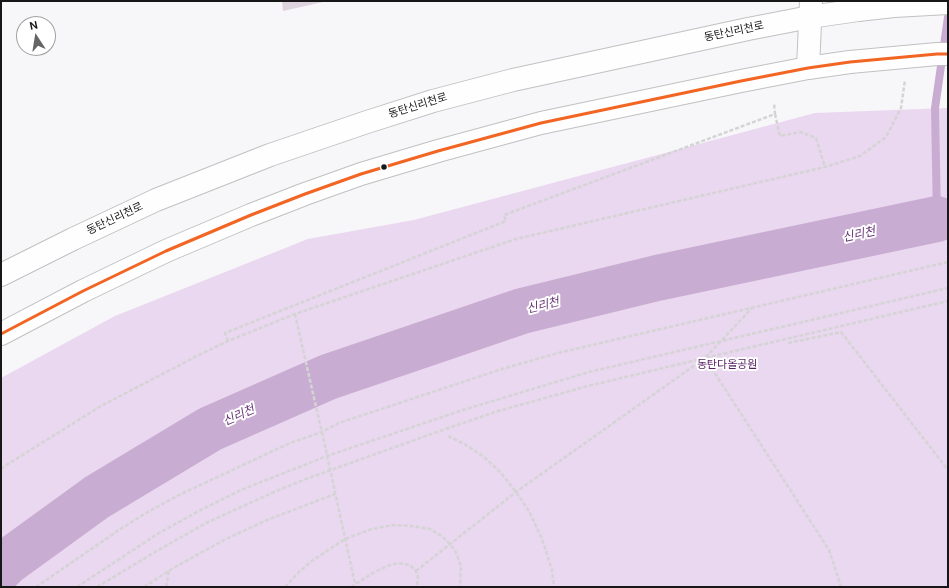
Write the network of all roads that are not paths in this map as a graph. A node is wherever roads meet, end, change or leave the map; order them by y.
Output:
1 (948, 3) edge
2 (810, 9) edge
3 (948, 54) edge
4 (808, 68) junction
5 (1, 275) edge
6 (1, 334) edge

1 - 2 main road, 동탄신리천로, bridge
2 - 4 main road
2 - 5 main road, 동탄신리천로
3 - 4 main road, bridge
4 - 6 main road

